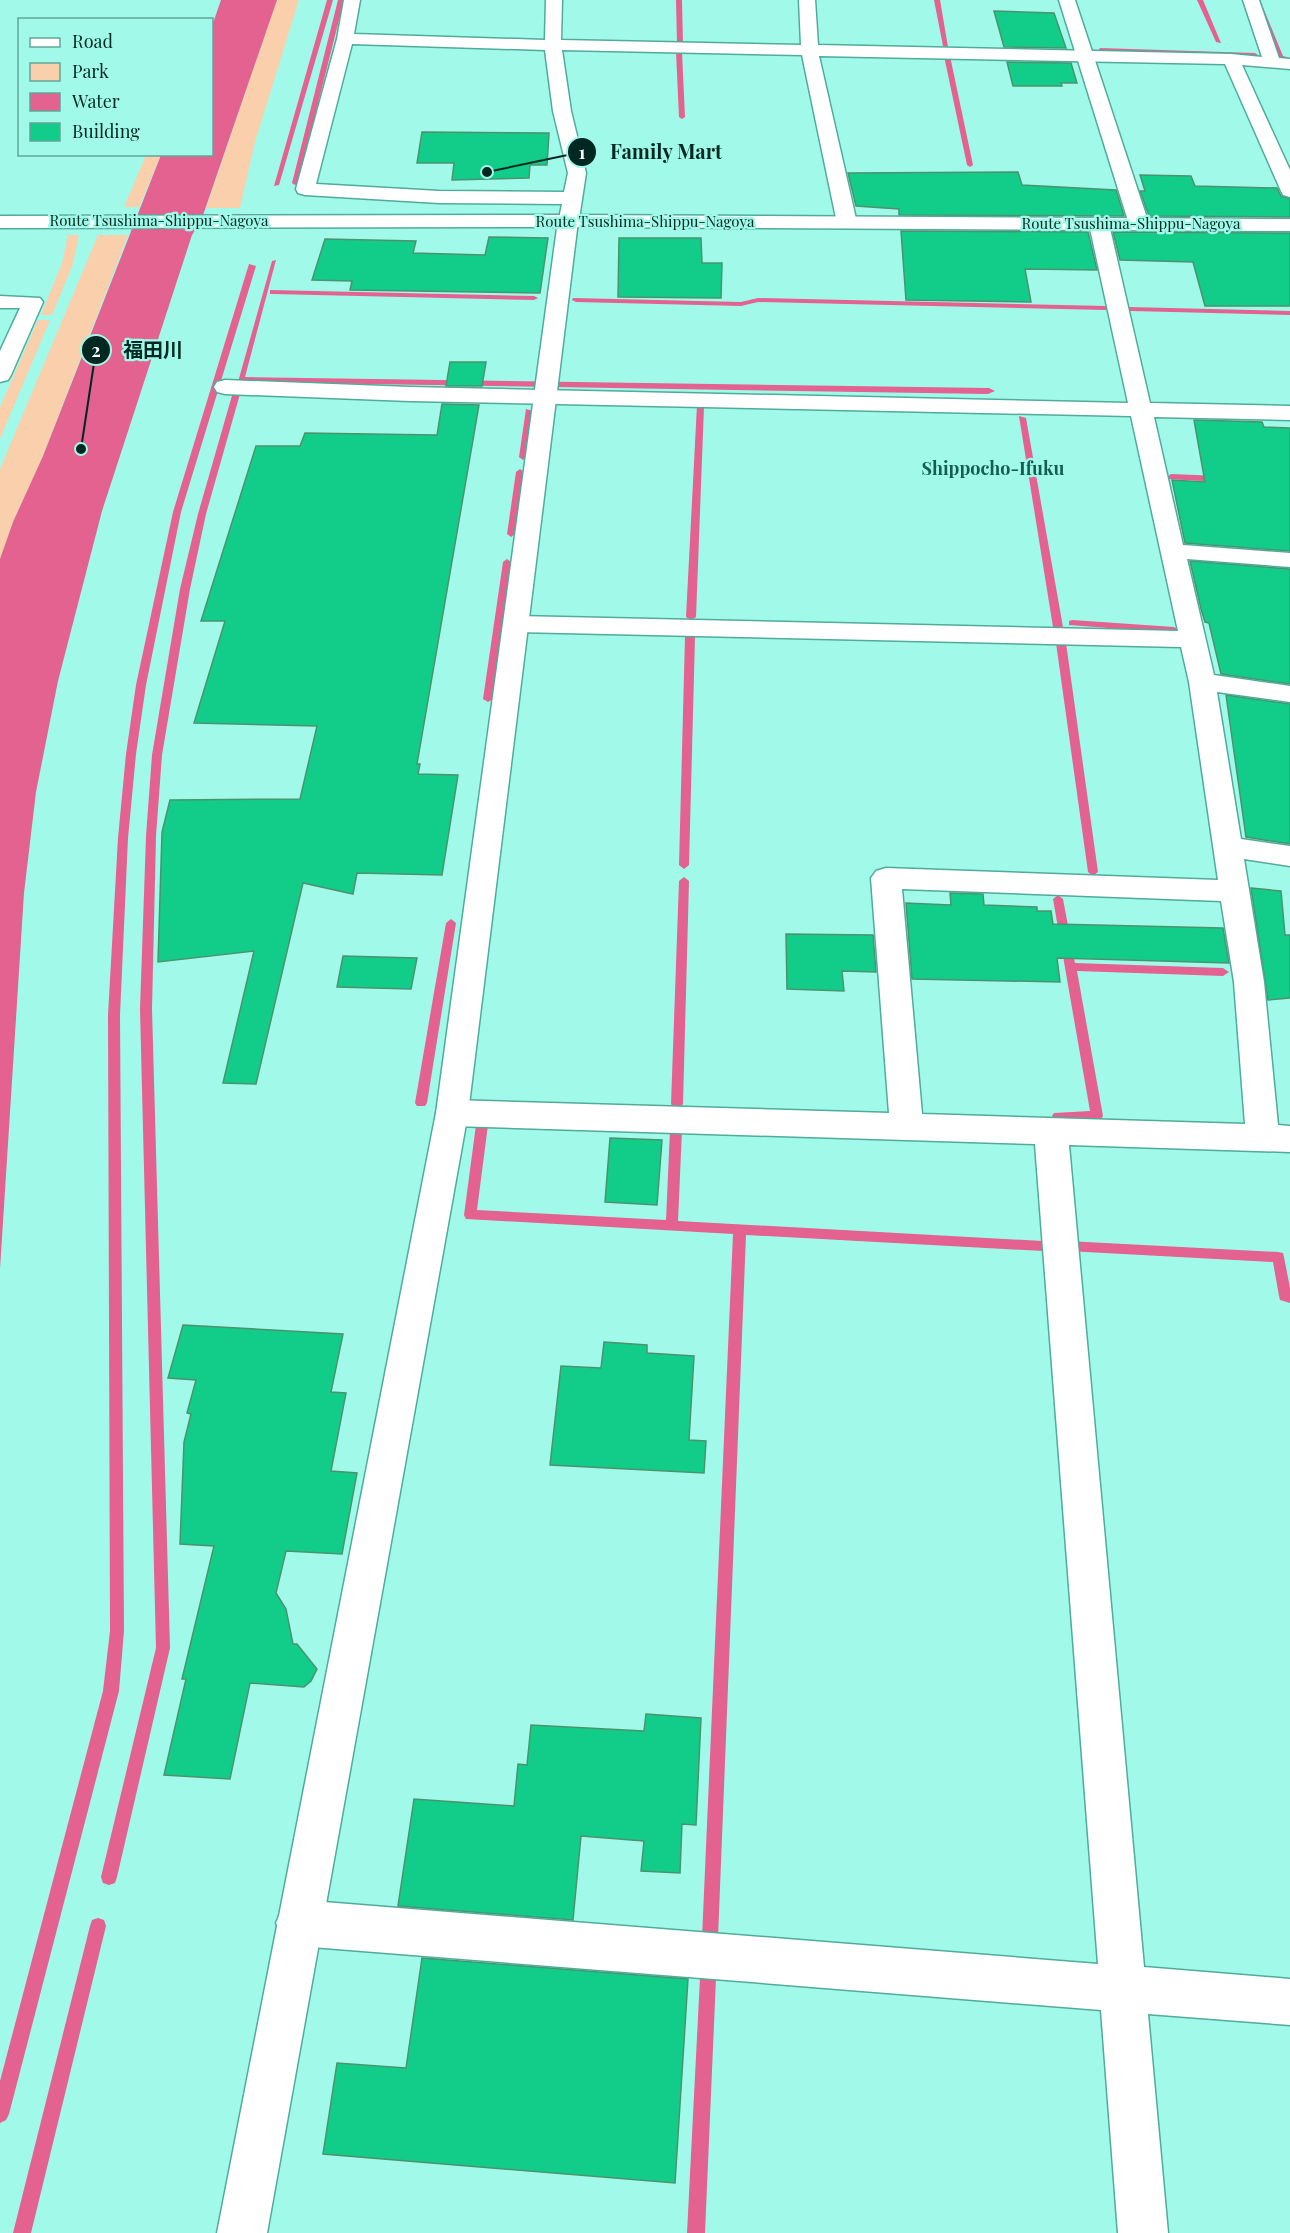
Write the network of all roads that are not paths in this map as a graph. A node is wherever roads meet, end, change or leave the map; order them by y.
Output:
1 (352, 0) edge
2 (554, 0) edge
3 (807, 0) edge
4 (1067, 0) edge
5 (1251, 0) edge
6 (345, 39) junction
7 (553, 45) junction
8 (810, 51) junction
9 (1086, 56) junction
10 (1231, 59) junction
11 (1271, 61) junction
12 (1290, 64) edge
13 (1290, 191) edge
14 (573, 198) junction
15 (568, 221) junction
16 (0, 222) edge
17 (847, 223) junction
18 (1099, 224) junction
19 (1139, 224) junction
20 (1290, 225) edge
21 (0, 302) edge
22 (1, 371) edge
23 (225, 387) dead end
24 (547, 389) junction
25 (1142, 410) junction
26 (1290, 413) edge
27 (1172, 551) junction
28 (1290, 560) edge
29 (517, 624) junction
30 (1193, 639) junction
31 (1202, 682) junction
32 (1290, 694) edge
33 (1227, 847) junction
34 (1290, 856) edge
35 (1234, 891) junction
36 (452, 1113) junction
37 (906, 1126) junction
38 (1051, 1131) junction
39 (1276, 1139) edge
40 (299, 1923) junction
41 (1121, 1988) junction
42 (1290, 2002) edge
43 (242, 2233) edge
44 (1143, 2233) edge

1 - 6 street
2 - 7 street
3 - 8 street
4 - 9 street
5 - 11 street
6 - 7 street
6 - 14 street
7 - 8 street
7 - 14 street
8 - 9 street
8 - 17 street
9 - 10 street
9 - 19 street
10 - 11 street
10 - 13 street
11 - 12 street
14 - 15 street
15 - 16 street, Route Tsushima-Shippu-Nagoya
15 - 17 street, Route Tsushima-Shippu-Nagoya
15 - 24 street
17 - 18 street, Route Tsushima-Shippu-Nagoya
18 - 19 street, Route Tsushima-Shippu-Nagoya
18 - 25 street
19 - 20 street, Route Tsushima-Shippu-Nagoya
21 - 22 street
23 - 24 street
24 - 25 street
24 - 29 street
25 - 26 street
25 - 27 street
27 - 28 street
27 - 30 street
29 - 30 street
29 - 36 street
30 - 31 street
31 - 32 street
31 - 33 street
33 - 34 street
33 - 35 street
35 - 37 street
35 - 39 street
36 - 37 street
36 - 40 street
37 - 38 street
38 - 39 street
38 - 41 street
40 - 41 street
40 - 43 street
41 - 42 street
41 - 44 street

